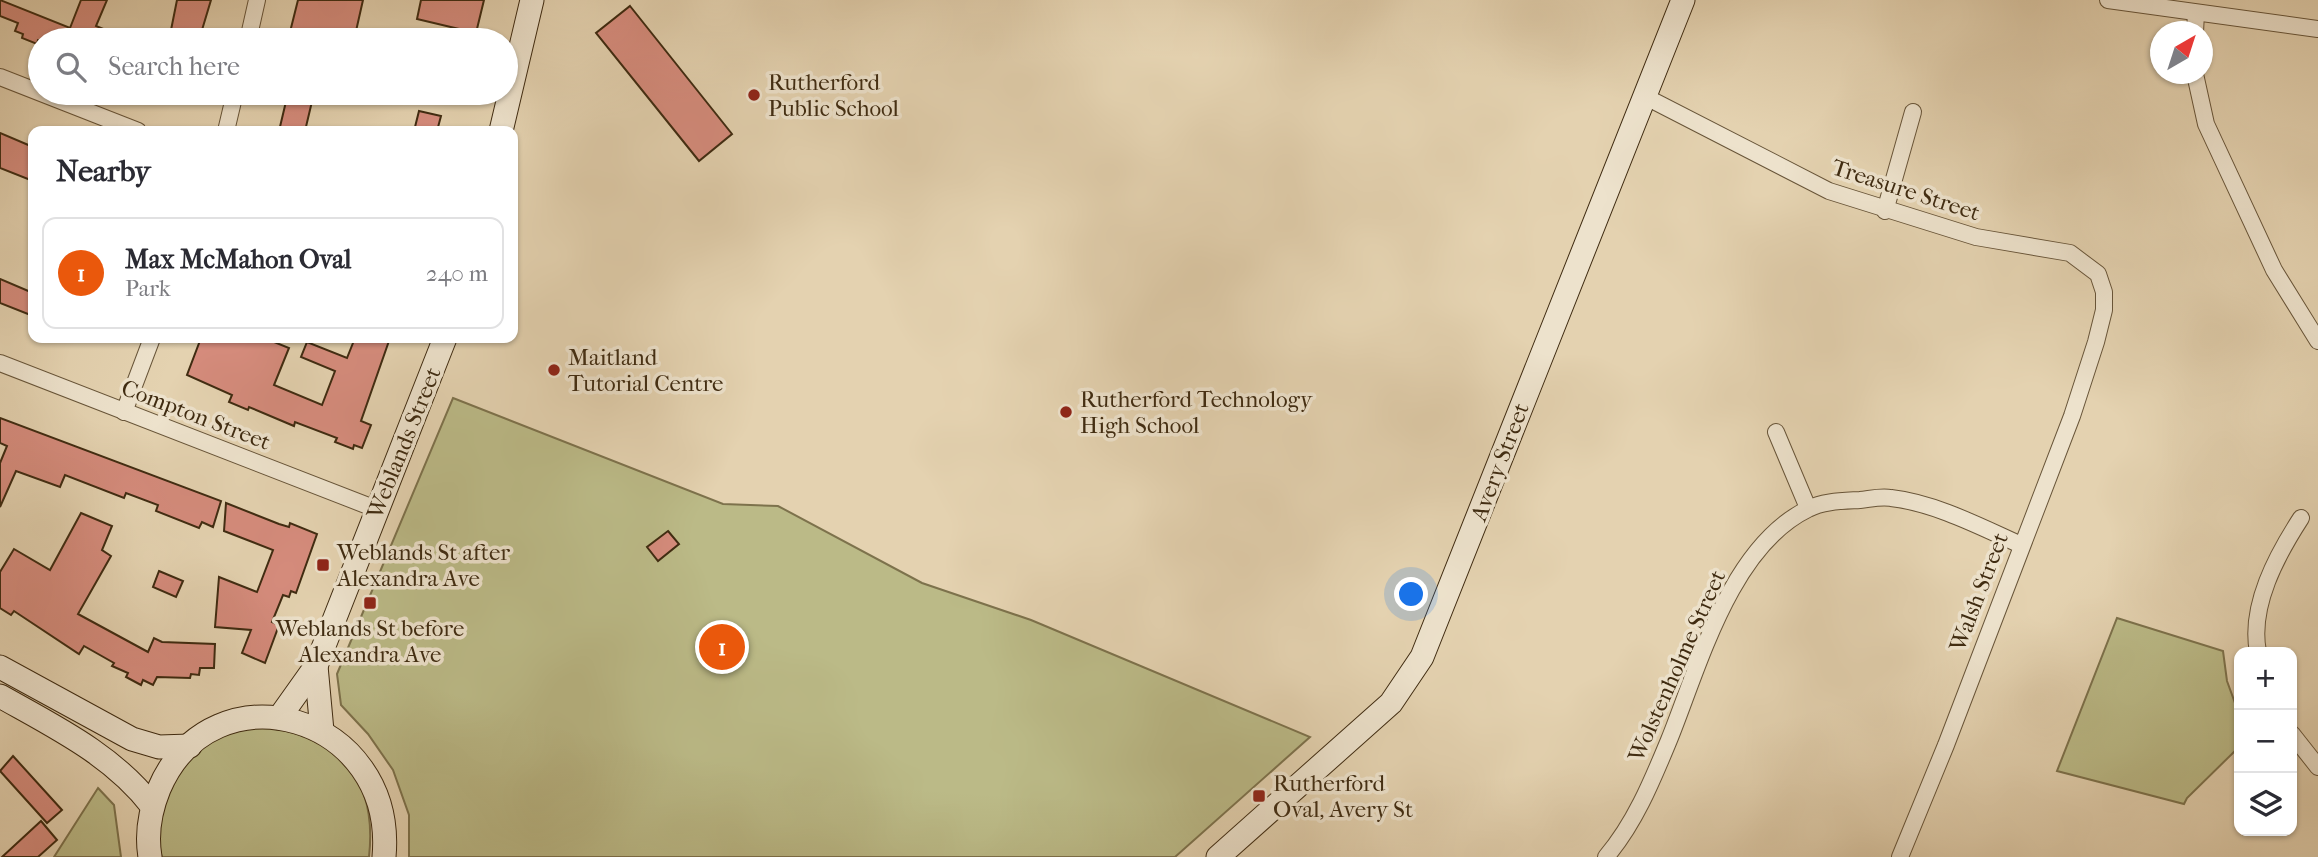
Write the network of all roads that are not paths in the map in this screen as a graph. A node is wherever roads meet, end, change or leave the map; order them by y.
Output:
1 (257, 0) edge
2 (532, 0) edge
3 (1683, 0) edge
4 (2108, 0) edge
5 (2196, 13) junction
6 (2196, 21) edge
7 (250, 28) edge
8 (2318, 29) edge
9 (518, 59) edge
10 (0, 77) edge
11 (2197, 84) edge
12 (28, 88) edge
13 (1644, 96) junction
14 (72, 105) edge
15 (232, 105) edge
16 (507, 105) edge
17 (1913, 112) dead end
18 (125, 126) edge
19 (227, 126) edge
20 (502, 126) edge
21 (1885, 211) junction
22 (2318, 341) edge
23 (2096, 342) joint
24 (150, 343) edge
25 (443, 343) edge
26 (0, 363) edge
27 (124, 412) junction
28 (1776, 432) dead end
29 (1808, 508) junction
30 (376, 509) junction
31 (2301, 517) dead end
32 (2021, 545) junction
33 (2258, 647) edge
34 (316, 666) junction
35 (0, 667) edge
36 (0, 696) edge
37 (279, 718) junction
38 (322, 731) junction
39 (2297, 740) edge
40 (190, 746) junction
41 (2318, 767) edge
42 (152, 806) junction
43 (150, 857) edge
44 (384, 857) edge
45 (1219, 857) edge
46 (1606, 857) edge
47 (1900, 857) edge

1 - 7 street
2 - 9 street
3 - 13 street, Avery Street
4 - 5 street
5 - 6 street
5 - 8 street
10 - 12 street
11 - 22 street
13 - 21 street, Treasure Street
13 - 45 street, Avery Street
14 - 18 street
15 - 19 street
16 - 20 street
17 - 21 street
21 - 23 street, Treasure Street
23 - 32 street, Walsh Street
24 - 27 street
25 - 30 street, Weblands Street
26 - 27 street, Compton Street
27 - 30 street, Compton Street
28 - 29 street
29 - 32 street, Wolstenholme Street
29 - 46 street, Wolstenholme Street
30 - 34 street, Weblands Street
31 - 33 street
32 - 47 street, Walsh Street
34 - 37 street, Weblands Street
34 - 38 street, Weblands Street
35 - 40 street
36 - 42 street
37 - 38 street
37 - 40 street
38 - 44 street
39 - 41 street
40 - 42 street
42 - 43 street

